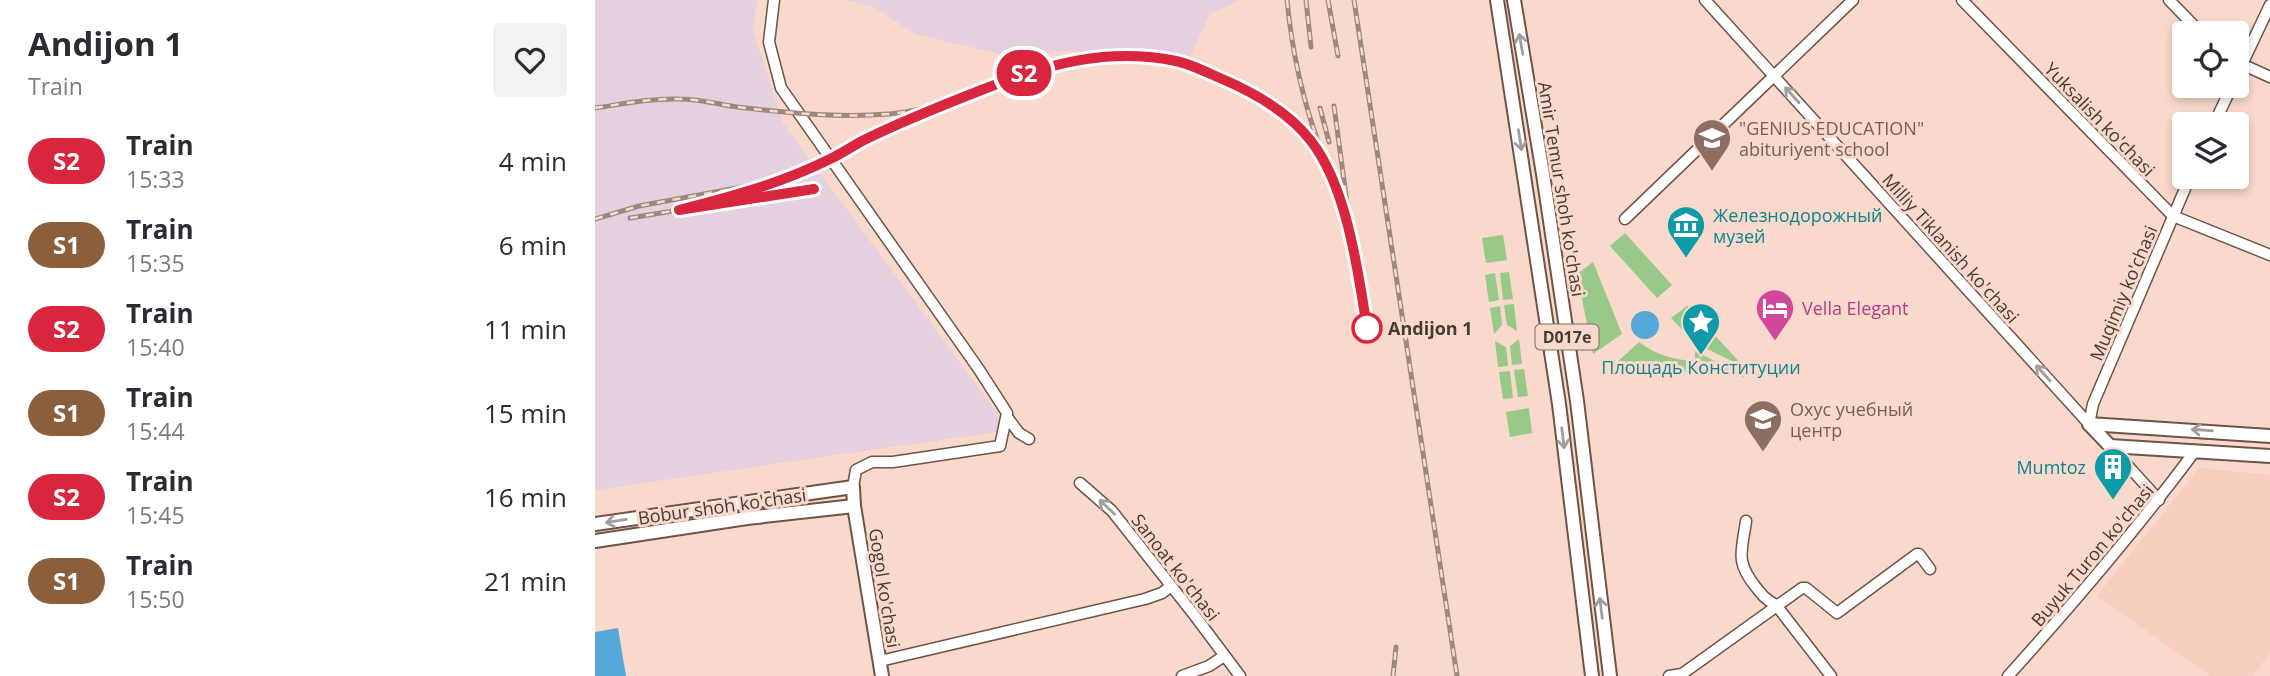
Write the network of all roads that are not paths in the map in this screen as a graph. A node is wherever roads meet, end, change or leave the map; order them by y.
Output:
1 (774, 0) edge
2 (1497, 0) edge
3 (1514, 0) edge
4 (1705, 0) edge
5 (1853, 0) edge
6 (1962, 0) edge
7 (2169, 0) edge
8 (2270, 5) edge
9 (2189, 21) edge
10 (2249, 44) edge
11 (2249, 68) edge
12 (1773, 74) junction
13 (2270, 77) edge
14 (2185, 189) edge
15 (2173, 216) junction
16 (1625, 219) dead end
17 (2270, 255) edge
18 (1577, 401) junction
19 (1559, 404) junction
20 (1007, 417) junction
21 (2089, 424) junction
22 (2270, 436) edge
23 (1029, 439) dead end
24 (2110, 446) junction
25 (2195, 451) junction
26 (2270, 456) edge
27 (1080, 483) dead end
28 (853, 487) junction
29 (2159, 500) junction
30 (745, 501) junction
31 (854, 506) junction
32 (699, 508) junction
33 (747, 518) junction
34 (1746, 521) dead end
35 (595, 524) edge
36 (702, 525) junction
37 (595, 541) edge
38 (1930, 569) dead end
39 (1171, 586) junction
40 (1776, 605) junction
41 (1224, 656) junction
42 (880, 661) junction
43 (882, 676) edge
44 (1182, 676) edge
45 (1240, 676) edge
46 (1592, 676) edge
47 (1610, 676) edge
48 (1669, 676) edge
49 (1831, 676) edge
50 (2008, 676) edge

1 - 20 street
2 -> 19 main road, Amir Temur shoh ko'chasi / D017e
18 -> 3 main road, Amir Temur shoh ko'chasi / D017e
4 - 12 street, Milliy Tiklanish ko'chasi
5 - 12 street
6 - 15 street, Yuksalish ko'chasi
7 - 9 street
8 - 10 street
11 - 13 street
12 - 16 street
21 -> 12 street, Milliy Tiklanish ko'chasi
14 - 15 street, Muqimiy ko'chasi
15 - 17 street, Yuksalish ko'chasi
15 - 21 street, Muqimiy ko'chasi
18 - 19 main road
47 -> 18 main road, Amir Temur shoh ko'chasi / D017e
19 -> 46 main road, Amir Temur shoh ko'chasi / D017e
20 - 23 street
20 - 28 street
22 -> 21 main road
21 - 24 main road
24 - 25 main road
24 - 29 street
25 - 26 main road
25 - 29 street, Buyuk Turon ko'chasi
39 -> 27 street, Sanoat ko'chasi
28 - 30 main road, Bobur shoh ko'chasi
28 - 31 main road, Gogol ko'chasi
29 - 50 street, Buyuk Turon ko'chasi
30 - 32 main road, Bobur shoh ko'chasi
30 - 33 main road
31 - 33 main road, Bobur shoh ko'chasi
31 - 42 main road, Gogol ko'chasi
32 -> 35 main road, Bobur shoh ko'chasi
32 - 36 main road
33 - 36 main road, Bobur shoh ko'chasi
34 - 40 street
36 - 37 main road, Bobur shoh ko'chasi
38 - 40 street
39 - 41 street, Sanoat ko'chasi
39 - 42 street
40 - 48 street
40 - 49 street
41 - 44 street
41 - 45 street, Sanoat ko'chasi
42 - 43 main road, Gogol ko'chasi

